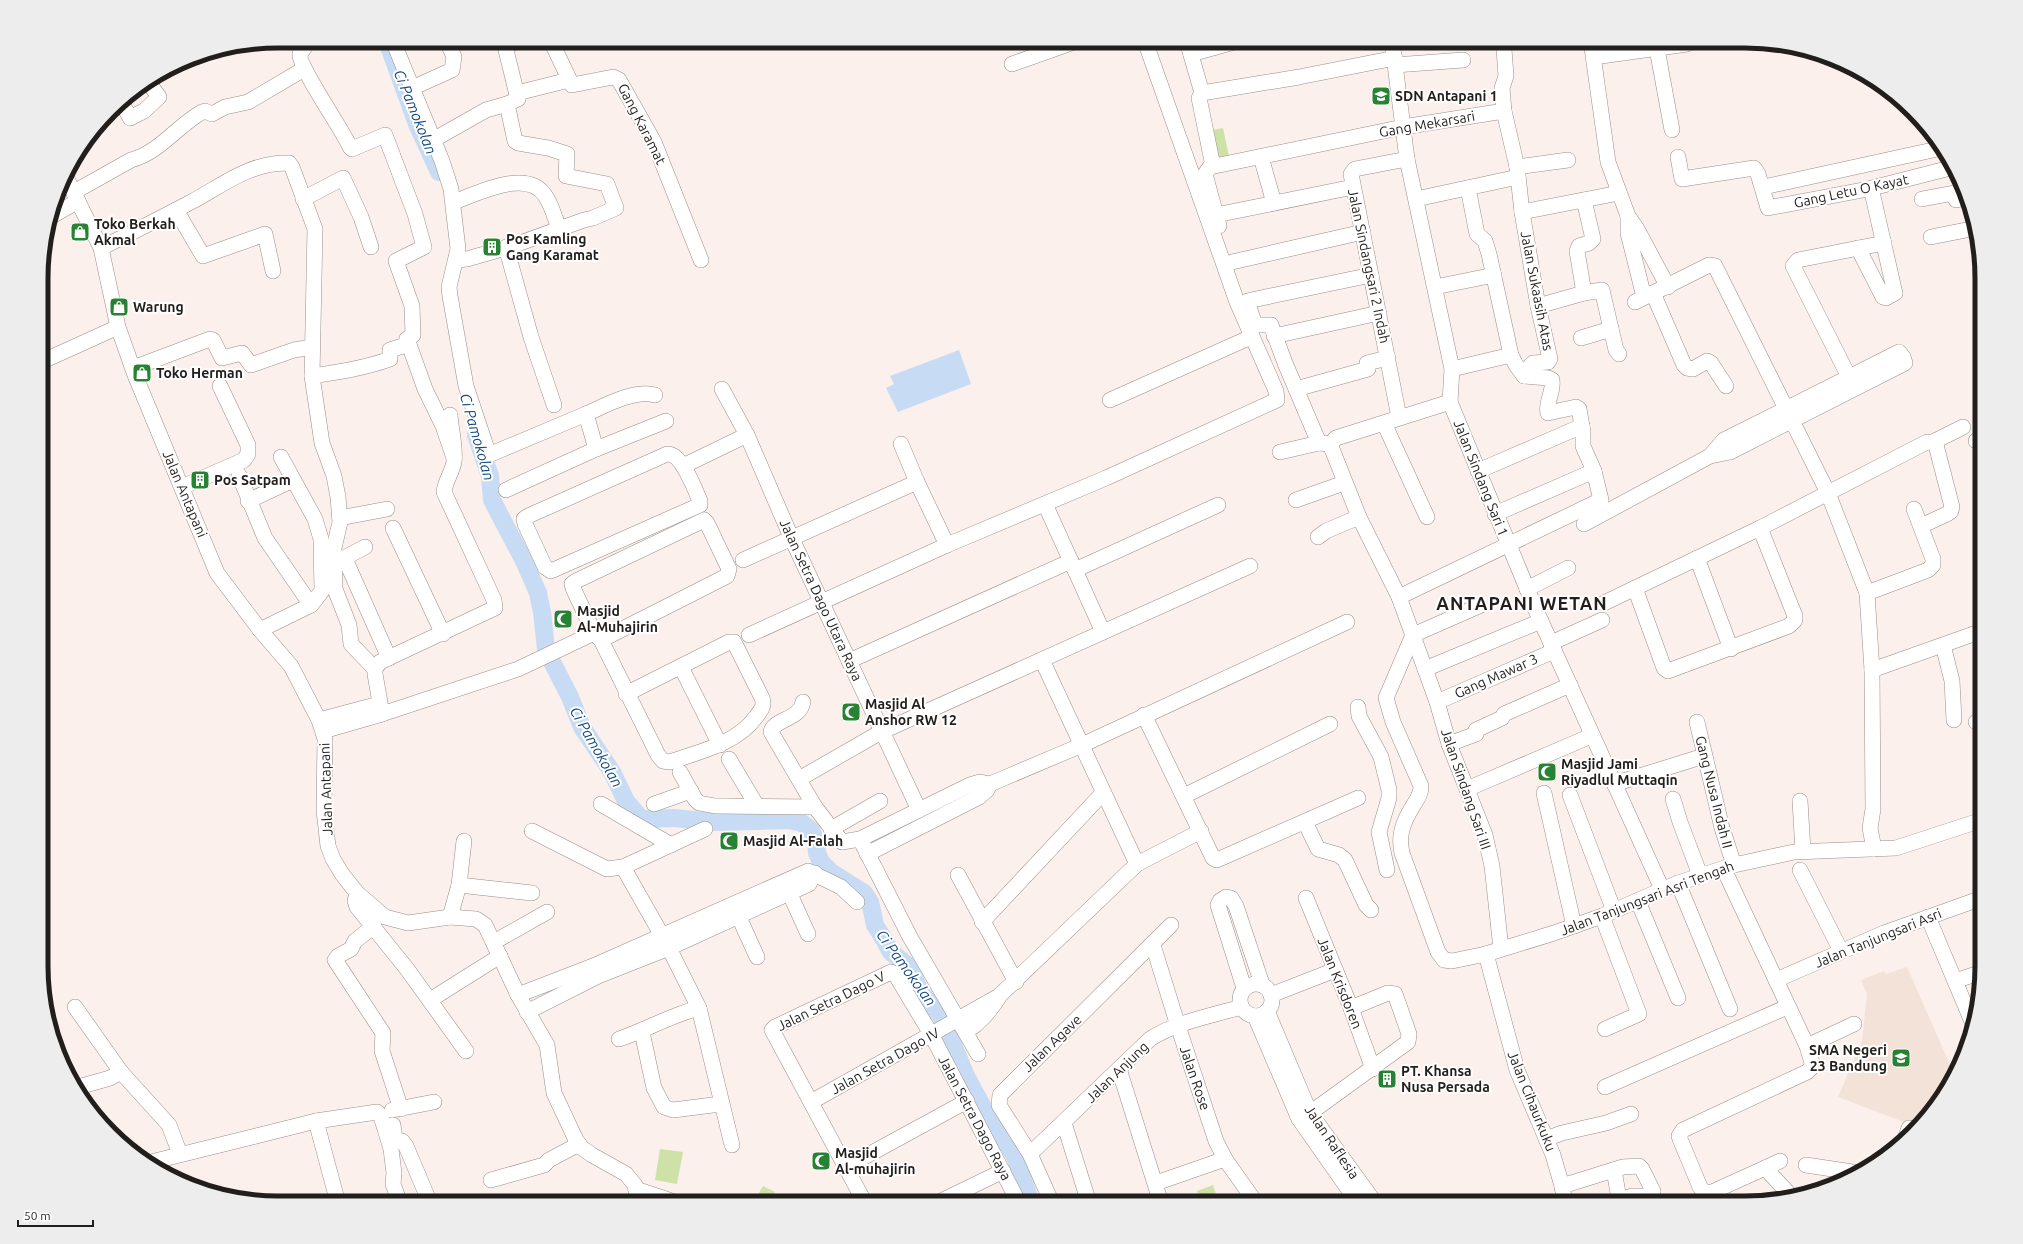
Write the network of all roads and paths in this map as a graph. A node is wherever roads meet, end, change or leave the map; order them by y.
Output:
1 (305, 48) edge
2 (396, 48) edge
3 (450, 48) edge
4 (506, 48) edge
5 (554, 48) edge
6 (1057, 48) edge
7 (1147, 48) edge
8 (1189, 48) edge
9 (1393, 48) edge
10 (1505, 48) edge
11 (1592, 48) edge
12 (1663, 48) edge
13 (1657, 49) junction
14 (1594, 57) junction
15 (1463, 60) dead end
16 (1395, 62) junction
17 (1012, 64) dead end
18 (304, 69) junction
19 (569, 80) junction
20 (151, 86) edge
21 (412, 88) junction
22 (1202, 93) junction
23 (512, 98) junction
24 (124, 107) edge
25 (1504, 111) junction
26 (1403, 127) junction
27 (1672, 130) dead end
28 (433, 140) junction
29 (1936, 149) edge
30 (1261, 157) junction
31 (1678, 157) dead end
32 (1407, 158) junction
33 (1568, 160) dead end
34 (1213, 166) junction
35 (1947, 169) edge
36 (1518, 172) junction
37 (69, 182) edge
38 (1354, 187) junction
39 (1765, 187) junction
40 (1468, 188) junction
41 (1872, 192) dead end
42 (1620, 193) junction
43 (76, 196) junction
44 (1922, 198) dead end
45 (303, 199) junction
46 (1416, 199) junction
47 (1961, 199) edge
48 (1584, 200) junction
49 (454, 202) junction
50 (1274, 203) junction
51 (176, 210) junction
52 (58, 211) edge
53 (1522, 212) junction
54 (1216, 215) junction
55 (1628, 216) junction
56 (560, 228) junction
57 (1970, 229) edge
58 (1363, 232) junction
59 (1931, 238) dead end
60 (1884, 243) junction
61 (371, 247) dead end
62 (506, 247) junction
63 (101, 248) junction
64 (1858, 248) junction
65 (457, 260) junction
66 (701, 260) dead end
67 (1232, 262) junction
68 (273, 271) dead end
69 (1371, 275) junction
70 (1494, 275) junction
71 (1668, 286) junction
72 (1435, 287) junction
73 (1584, 293) junction
74 (1644, 297) junction
75 (1247, 300) junction
76 (1538, 306) junction
77 (1379, 314) junction
78 (118, 326) junction
79 (1611, 329) junction
80 (1274, 336) junction
81 (1251, 337) junction
82 (1581, 338) dead end
83 (409, 344) junction
84 (312, 347) junction
85 (1511, 354) junction
86 (1619, 354) dead end
87 (1388, 358) junction
88 (48, 359) edge
89 (133, 368) junction
90 (1452, 369) junction
91 (312, 376) junction
92 (1524, 376) junction
93 (220, 386) dead end
94 (1726, 386) dead end
95 (722, 389) dead end
96 (1296, 389) junction
97 (655, 395) dead end
98 (1110, 400) dead end
99 (1450, 402) junction
100 (554, 405) dead end
101 (586, 414) junction
102 (1788, 414) junction
103 (450, 415) dead end
104 (1399, 417) junction
105 (666, 421) dead end
106 (1384, 423) junction
107 (1582, 426) junction
108 (1963, 426) dead end
109 (747, 435) junction
110 (1933, 442) junction
111 (901, 444) dead end
112 (1325, 444) junction
113 (596, 449) junction
114 (1280, 452) dead end
115 (281, 457) dead end
116 (454, 458) junction
117 (683, 466) junction
118 (1594, 471) junction
119 (1478, 472) junction
120 (239, 475) dead end
121 (293, 480) junction
122 (917, 482) junction
123 (1344, 482) junction
124 (182, 487) junction
125 (506, 490) dead end
126 (1828, 493) junction
127 (1296, 500) dead end
128 (248, 501) junction
129 (1045, 504) junction
130 (1218, 505) dead end
131 (387, 509) dead end
132 (1914, 509) dead end
133 (1495, 514) junction
134 (1359, 517) junction
135 (1428, 517) dead end
136 (340, 518) junction
137 (1584, 524) dead end
138 (1921, 526) junction
139 (393, 528) dead end
140 (1760, 528) junction
141 (791, 537) junction
142 (1318, 537) dead end
143 (1508, 544) junction
144 (947, 545) junction
145 (365, 547) dead end
146 (1697, 558) junction
147 (742, 560) dead end
148 (1073, 566) junction
149 (1250, 566) dead end
150 (1568, 568) dead end
151 (1635, 588) junction
152 (1527, 589) junction
153 (1867, 593) junction
154 (1399, 597) junction
155 (821, 601) junction
156 (1604, 602) dead end
157 (311, 605) junction
158 (1479, 606) dead end
159 (1602, 620) dead end
160 (1541, 621) junction
161 (1347, 622) dead end
162 (260, 630) junction
163 (1103, 632) junction
164 (443, 634) junction
165 (1975, 634) edge
166 (749, 635) dead end
167 (1413, 635) junction
168 (598, 636) junction
169 (1943, 645) junction
170 (1553, 647) junction
171 (1731, 649) junction
172 (389, 658) junction
173 (1042, 660) junction
174 (849, 661) junction
175 (681, 667) junction
176 (1426, 669) junction
177 (375, 670) junction
178 (1872, 670) junction
179 (1570, 685) junction
180 (626, 694) junction
181 (803, 702) dead end
182 (1437, 702) junction
183 (1358, 707) dead end
184 (381, 709) junction
185 (1144, 715) junction
186 (1954, 720) dead end
187 (1697, 722) dead end
188 (1330, 724) dead end
189 (321, 725) junction
190 (881, 732) junction
191 (1591, 736) junction
192 (1082, 744) junction
193 (1449, 744) junction
194 (720, 745) junction
195 (1704, 756) junction
196 (729, 759) dead end
197 (680, 772) dead end
198 (799, 779) junction
199 (990, 784) junction
200 (1614, 784) junction
201 (1467, 789) junction
202 (691, 792) junction
203 (1103, 793) junction
204 (1544, 793) dead end
205 (1570, 795) dead end
206 (1184, 796) junction
207 (1358, 798) dead end
208 (1673, 799) dead end
209 (880, 801) dead end
210 (1800, 801) dead end
211 (601, 804) dead end
212 (654, 804) dead end
213 (1387, 805) junction
214 (1413, 805) junction
215 (757, 806) junction
216 (815, 807) junction
217 (919, 810) junction
218 (1305, 822) junction
219 (1975, 822) edge
220 (705, 829) dead end
221 (831, 829) junction
222 (532, 831) dead end
223 (1201, 831) junction
224 (860, 839) junction
225 (464, 841) dead end
226 (671, 845) junction
227 (1874, 846) junction
228 (1803, 851) junction
229 (867, 854) junction
230 (1137, 864) junction
231 (623, 867) junction
232 (1731, 868) junction
233 (1387, 870) dead end
234 (1800, 870) dead end
235 (815, 873) junction
236 (958, 875) dead end
237 (1700, 875) junction
238 (1678, 883) junction
239 (460, 885) junction
240 (1662, 889) junction
241 (789, 892) junction
242 (357, 893) junction
243 (532, 893) dead end
244 (1306, 898) dead end
245 (1975, 900) edge
246 (1638, 901) junction
247 (858, 902) dead end
248 (1371, 910) dead end
249 (547, 912) dead end
250 (1608, 914) junction
251 (738, 915) junction
252 (450, 917) junction
253 (1928, 917) junction
254 (982, 922) junction
255 (1171, 925) dead end
256 (374, 926) junction
257 (1574, 926) junction
258 (808, 934) dead end
259 (665, 941) junction
260 (494, 942) junction
261 (1153, 945) junction
262 (1501, 949) junction
263 (1841, 951) junction
264 (1486, 954) junction
265 (500, 956) junction
266 (757, 957) dead end
267 (1335, 970) junction
268 (596, 971) junction
269 (891, 972) joint
270 (1975, 974) edge
271 (558, 978) junction
272 (1776, 980) junction
273 (1955, 981) junction
274 (1016, 982) junction
275 (1244, 988) junction
276 (1267, 990) junction
277 (565, 993) junction
278 (518, 995) junction
279 (1678, 998) dead end
280 (430, 1000) junction
281 (75, 1007) dead end
282 (1241, 1007) junction
283 (1787, 1007) junction
284 (699, 1008) junction
285 (1352, 1008) junction
286 (1730, 1009) dead end
287 (527, 1012) junction
288 (1261, 1013) junction
289 (1970, 1016) edge
290 (1854, 1024) dead end
291 (959, 1025) junction
292 (1178, 1026) junction
293 (1605, 1029) dead end
294 (642, 1032) junction
295 (934, 1032) junction
296 (619, 1039) dead end
297 (1806, 1046) junction
298 (466, 1051) dead end
299 (978, 1054) dead end
300 (1119, 1069) junction
301 (1373, 1069) junction
302 (121, 1072) junction
303 (82, 1086) edge
304 (1605, 1088) dead end
305 (967, 1101) junction
306 (434, 1102) dead end
307 (811, 1102) junction
308 (722, 1104) junction
309 (388, 1112) junction
310 (1631, 1114) dead end
311 (1305, 1116) junction
312 (316, 1121) junction
313 (1064, 1123) junction
314 (1546, 1139) junction
315 (579, 1144) junction
316 (732, 1145) dead end
317 (180, 1154) junction
318 (1030, 1154) junction
319 (1225, 1159) junction
320 (156, 1161) edge
321 (1780, 1161) dead end
322 (1806, 1165) dead end
323 (846, 1167) junction
324 (1765, 1168) junction
325 (1614, 1170) junction
326 (1003, 1171) junction
327 (1848, 1171) edge
328 (491, 1180) dead end
329 (1156, 1183) junction
330 (1562, 1186) junction
331 (1788, 1192) edge
332 (334, 1196) edge
333 (397, 1196) edge
334 (427, 1196) edge
335 (637, 1196) edge
336 (861, 1196) edge
337 (951, 1196) edge
338 (1016, 1196) edge
339 (1049, 1196) edge
340 (1087, 1196) edge
341 (1159, 1196) edge
342 (1251, 1196) edge
343 (1354, 1196) edge
344 (1369, 1196) edge
345 (1564, 1196) edge
346 (1618, 1196) edge
347 (1654, 1196) edge

1 - 18 street
2 - 21 street
3 - 21 street
4 - 23 street
5 - 19 street
6 - 17 street
7 - 81 street
8 - 22 street
9 - 16 street, Jalan Sindang Sari 1
10 - 25 street, Jalan Sukaasih Atas
11 - 14 street
12 - 13 street
13 - 14 street
13 - 27 street
14 - 42 street
15 - 16 street
16 - 22 street
16 - 26 street, Jalan Sindang Sari 1
18 - 43 street
18 - 83 street
19 - 23 street
19 - 66 street, Gang Karamat
20 - 24 street
21 - 28 street
22 - 34 street
23 - 28 street
23 - 56 street
25 - 26 street, Gang Mekarsari
25 - 36 street, Jalan Sukaasih Atas
26 - 30 street, Gang Mekarsari
26 - 32 street, Jalan Sindang Sari 1
28 - 49 street
29 - 39 street
30 - 34 street, Gang Mekarsari
30 - 50 street
31 - 39 street
32 - 38 street, Jalan Sindangsari 2 Indah
32 - 46 street, Jalan Sindang Sari 1
33 - 36 street
34 - 54 street
35 - 39 street, Gang Letu O Kayat
36 - 40 street
36 - 53 street, Jalan Sukaasih Atas
37 - 43 street, Jalan Antapani
38 - 50 street
38 - 58 street, Jalan Sindangsari 2 Indah
40 - 46 street
40 - 70 street
41 - 60 street
42 - 48 street
42 - 55 street
43 - 52 street
43 - 63 street, Jalan Antapani
44 - 47 street
45 - 51 street
45 - 61 street
45 - 84 street
46 - 72 street, Jalan Sindang Sari 1
48 - 53 street
48 - 73 street
49 - 56 street
49 - 65 street
50 - 54 street
51 - 63 street
51 - 68 street
53 - 76 street, Jalan Sukaasih Atas
54 - 67 street
55 - 71 street
55 - 74 street
56 - 62 street
57 - 59 street
58 - 67 street
58 - 69 street, Jalan Sindangsari 2 Indah
60 - 64 street
60 - 64 street
62 - 65 street
62 - 100 street
63 - 78 street, Jalan Antapani
64 - 102 street
65 - 101 street
67 - 75 street
69 - 75 street
69 - 77 street, Jalan Sindangsari 2 Indah
70 - 72 street
70 - 85 street
71 - 74 street
71 - 102 street
72 - 90 street, Jalan Sindang Sari 1
73 - 76 street
73 - 79 street
74 - 94 street
75 - 80 street
76 - 92 street, Jalan Sukaasih Atas
77 - 80 street
77 - 87 street, Jalan Sindangsari 2 Indah
78 - 88 street
78 - 89 street, Jalan Antapani
79 - 82 street
79 - 86 street
80 - 96 street, Jalan Sindang Sari III
81 - 98 street
81 - 129 street
83 - 91 street
83 - 116 street
84 - 89 street
84 - 91 street
85 - 90 street
85 - 92 street
87 - 96 street
87 - 104 street, Jalan Sindangsari 2 Indah
89 - 124 street, Jalan Antapani
90 - 99 street, Jalan Sindang Sari 1
91 - 136 street
92 - 107 street
93 - 124 street
95 - 109 street, Jalan Setra Dago Utara Raya
96 - 112 street, Jalan Sindang Sari III
97 - 101 street
99 - 104 street
99 - 119 street, Jalan Sindang Sari 1
101 - 113 street
102 - 126 street
102 - 137 street
103 - 116 street
104 - 106 street
105 - 113 street
106 - 112 street
106 - 135 street
107 - 118 street
107 - 119 street
108 - 110 street
109 - 117 street
109 - 141 street, Jalan Setra Dago Utara Raya
110 - 126 street
110 - 138 street
111 - 122 street
112 - 114 street
112 - 123 street, Jalan Sindang Sari III
113 - 125 street
115 - 121 street
116 - 164 street
117 - 117 street
118 - 133 street
118 - 143 street
119 - 133 street, Jalan Sindang Sari 1
120 - 128 street
121 - 128 street
121 - 157 street
122 - 141 street
122 - 144 street
123 - 127 street
123 - 134 street, Jalan Sindang Sari III
124 - 162 street, Jalan Antapani
126 - 140 street
126 - 153 street
128 - 157 street
129 - 144 street
129 - 148 street
130 - 148 street
131 - 136 street
132 - 138 street
133 - 143 street, Jalan Sindang Sari 1
134 - 142 street
134 - 154 street, Jalan Sindang Sari III
136 - 177 street
138 - 153 street
139 - 164 street
140 - 146 street
140 - 171 street
141 - 147 street
141 - 155 street, Jalan Setra Dago Utara Raya
143 - 152 street, Jalan Sindang Sari 1
143 - 154 street
144 - 155 street
145 - 172 street
146 - 151 street
146 - 171 street
148 - 163 street
148 - 174 street
149 - 163 street
150 - 152 street
151 - 156 street
151 - 171 street
152 - 160 street, Jalan Sindang Sari 1
153 - 178 street
154 - 167 street, Jalan Sindang Sari III
155 - 166 street
155 - 174 street, Jalan Setra Dago Utara Raya
157 - 162 street
158 - 167 street
159 - 170 street, Gang Mawar 3
160 - 170 street, Jalan Sindang Sari 1
160 - 176 street
161 - 185 street
162 - 189 street, Jalan Antapani
163 - 173 street
164 - 172 street
165 - 169 street
167 - 176 street, Jalan Sindang Sari III
167 - 214 street
168 - 168 street
168 - 180 street
168 - 184 street
169 - 178 street
169 - 186 street
170 - 179 street, Jalan Sindang Sari 1
170 - 182 street, Gang Mawar 3
172 - 177 street
173 - 190 street
173 - 192 street
174 - 190 street, Jalan Setra Dago Utara Raya
175 - 180 street
175 - 194 street
175 - 194 street
176 - 182 street, Jalan Sindang Sari III
177 - 184 street
178 - 227 street
179 - 191 street, Jalan Sindang Sari 1
179 - 193 street
180 - 194 street
181 - 198 street
182 - 193 street, Jalan Sindang Sari III
183 - 213 street
184 - 189 street
185 - 192 street
185 - 206 street
187 - 195 street, Gang Nusa Indah II
188 - 206 street
189 - 242 street, Jalan Antapani
190 - 198 street
190 - 217 street, Jalan Setra Dago Utara Raya
191 - 200 street, Jalan Sindang Sari 1
191 - 201 street
192 - 199 street
192 - 203 street
193 - 201 street, Jalan Sindang Sari III
195 - 200 street
195 - 232 street, Gang Nusa Indah II
196 - 215 street
197 - 202 street
198 - 216 street
199 - 217 street
199 - 229 street
200 - 240 street, Jalan Sindang Sari 1
201 - 262 street, Jalan Sindang Sari III
202 - 212 street
202 - 215 street
203 - 230 street
203 - 254 street
204 - 257 street
205 - 250 street
206 - 223 street
207 - 218 street
208 - 237 street
209 - 221 street
210 - 228 street
211 - 226 street
213 - 214 street
213 - 233 street
214 - 264 street, Jalan Tanjungsari Asri Tengah
215 - 216 street
216 - 221 street
217 - 224 street
218 - 223 street
218 - 248 street
219 - 227 street, Jalan Tanjungsari Asri Tengah
220 - 226 street
221 - 224 street
222 - 231 street
223 - 230 street, Jalan Setra Dago IV
224 - 229 street
225 - 239 street
226 - 231 street
227 - 228 street, Jalan Tanjungsari Asri Tengah
228 - 232 street, Jalan Tanjungsari Asri Tengah
229 - 291 street
230 - 274 street, Jalan Setra Dago IV
231 - 259 street
232 - 237 street, Jalan Tanjungsari Asri Tengah
232 - 272 street, Gang Nusa Indah II
234 - 263 street
235 - 241 street
235 - 247 street
235 - 259 street
236 - 254 street
237 - 238 street, Jalan Tanjungsari Asri Tengah
238 - 240 street, Jalan Tanjungsari Asri Tengah
238 - 286 street
239 - 243 street
239 - 252 street
240 - 246 street, Jalan Tanjungsari Asri Tengah
241 - 251 street
241 - 258 street
242 - 252 street, Jalan Antapani
242 - 256 street
244 - 267 street, Jalan Krisdoren
245 - 253 street, Jalan Tanjungsari Asri
246 - 250 street, Jalan Tanjungsari Asri Tengah
246 - 279 street
249 - 260 street
250 - 257 street, Jalan Tanjungsari Asri Tengah
250 - 293 street
251 - 259 street
251 - 266 street
252 - 260 street, Jalan Antapani
253 - 263 street, Jalan Tanjungsari Asri
253 - 273 street
254 - 274 street
255 - 261 street, Jalan Agave
256 - 280 street
256 - 309 street
257 - 262 street, Jalan Tanjungsari Asri Tengah
259 - 268 street
259 - 284 street
260 - 265 street, Jalan Antapani
261 - 292 street, Jalan Rose
261 - 318 street, Jalan Agave
262 - 264 street, Jalan Tanjungsari Asri Tengah
263 - 272 street, Jalan Tanjungsari Asri
264 - 314 street, Jalan Cihaurkuku
265 - 278 street, Jalan Antapani
265 - 280 street
267 - 276 street
267 - 285 street, Jalan Krisdoren
268 - 271 street
268 - 277 street
269 - 295 street, Jalan Setra Dago Raya
269 - 307 street, Jalan Setra Dago V
270 - 273 street
271 - 277 street
271 - 278 street
272 - 283 street, Gang Nusa Indah II
273 - 289 street
274 - 291 street, Jalan Setra Dago IV
275 - 276 street
275 - 276 street
275 - 282 street
276 - 288 street
277 - 287 street
278 - 287 street, Jalan Antapani
280 - 298 street
281 - 302 street
282 - 288 street
282 - 292 street, Jalan Anjung
283 - 297 street, Gang Nusa Indah II
283 - 304 street
284 - 294 street
284 - 308 street
285 - 301 street, Jalan Krisdoren
285 - 301 street
287 - 315 street, Jalan Antapani
288 - 311 street, Jalan Raflesia
290 - 297 street
291 - 295 street, Jalan Setra Dago IV
291 - 299 street
292 - 300 street, Jalan Anjung
292 - 319 street, Jalan Rose
294 - 296 street
294 - 308 street
295 - 305 street, Jalan Setra Dago Raya
295 - 307 street, Jalan Setra Dago IV
297 - 324 street, Gang Nusa Indah II
300 - 313 street, Jalan Anjung
300 - 329 street
301 - 311 street
302 - 303 street
302 - 317 street
305 - 323 street
305 - 326 street, Jalan Setra Dago Raya
306 - 309 street
307 - 323 street
308 - 316 street
309 - 312 street
309 - 333 street
309 - 334 street
310 - 314 street
311 - 343 street, Jalan Raflesia
311 - 344 street, Jalan Raflesia
312 - 317 street
312 - 332 street
313 - 318 street, Jalan Anjung
313 - 340 street
314 - 330 street, Jalan Cihaurkuku
315 - 328 street
315 - 335 street, Jalan Antapani
317 - 320 street
318 - 339 street, Jalan Agave
319 - 329 street
319 - 342 street, Jalan Rose
321 - 324 street
322 - 327 street
323 - 336 street
324 - 331 street
325 - 330 street
325 - 346 street
325 - 347 street
326 - 337 street
326 - 338 street, Jalan Setra Dago Raya
329 - 341 street
330 - 345 street, Jalan Cihaurkuku

